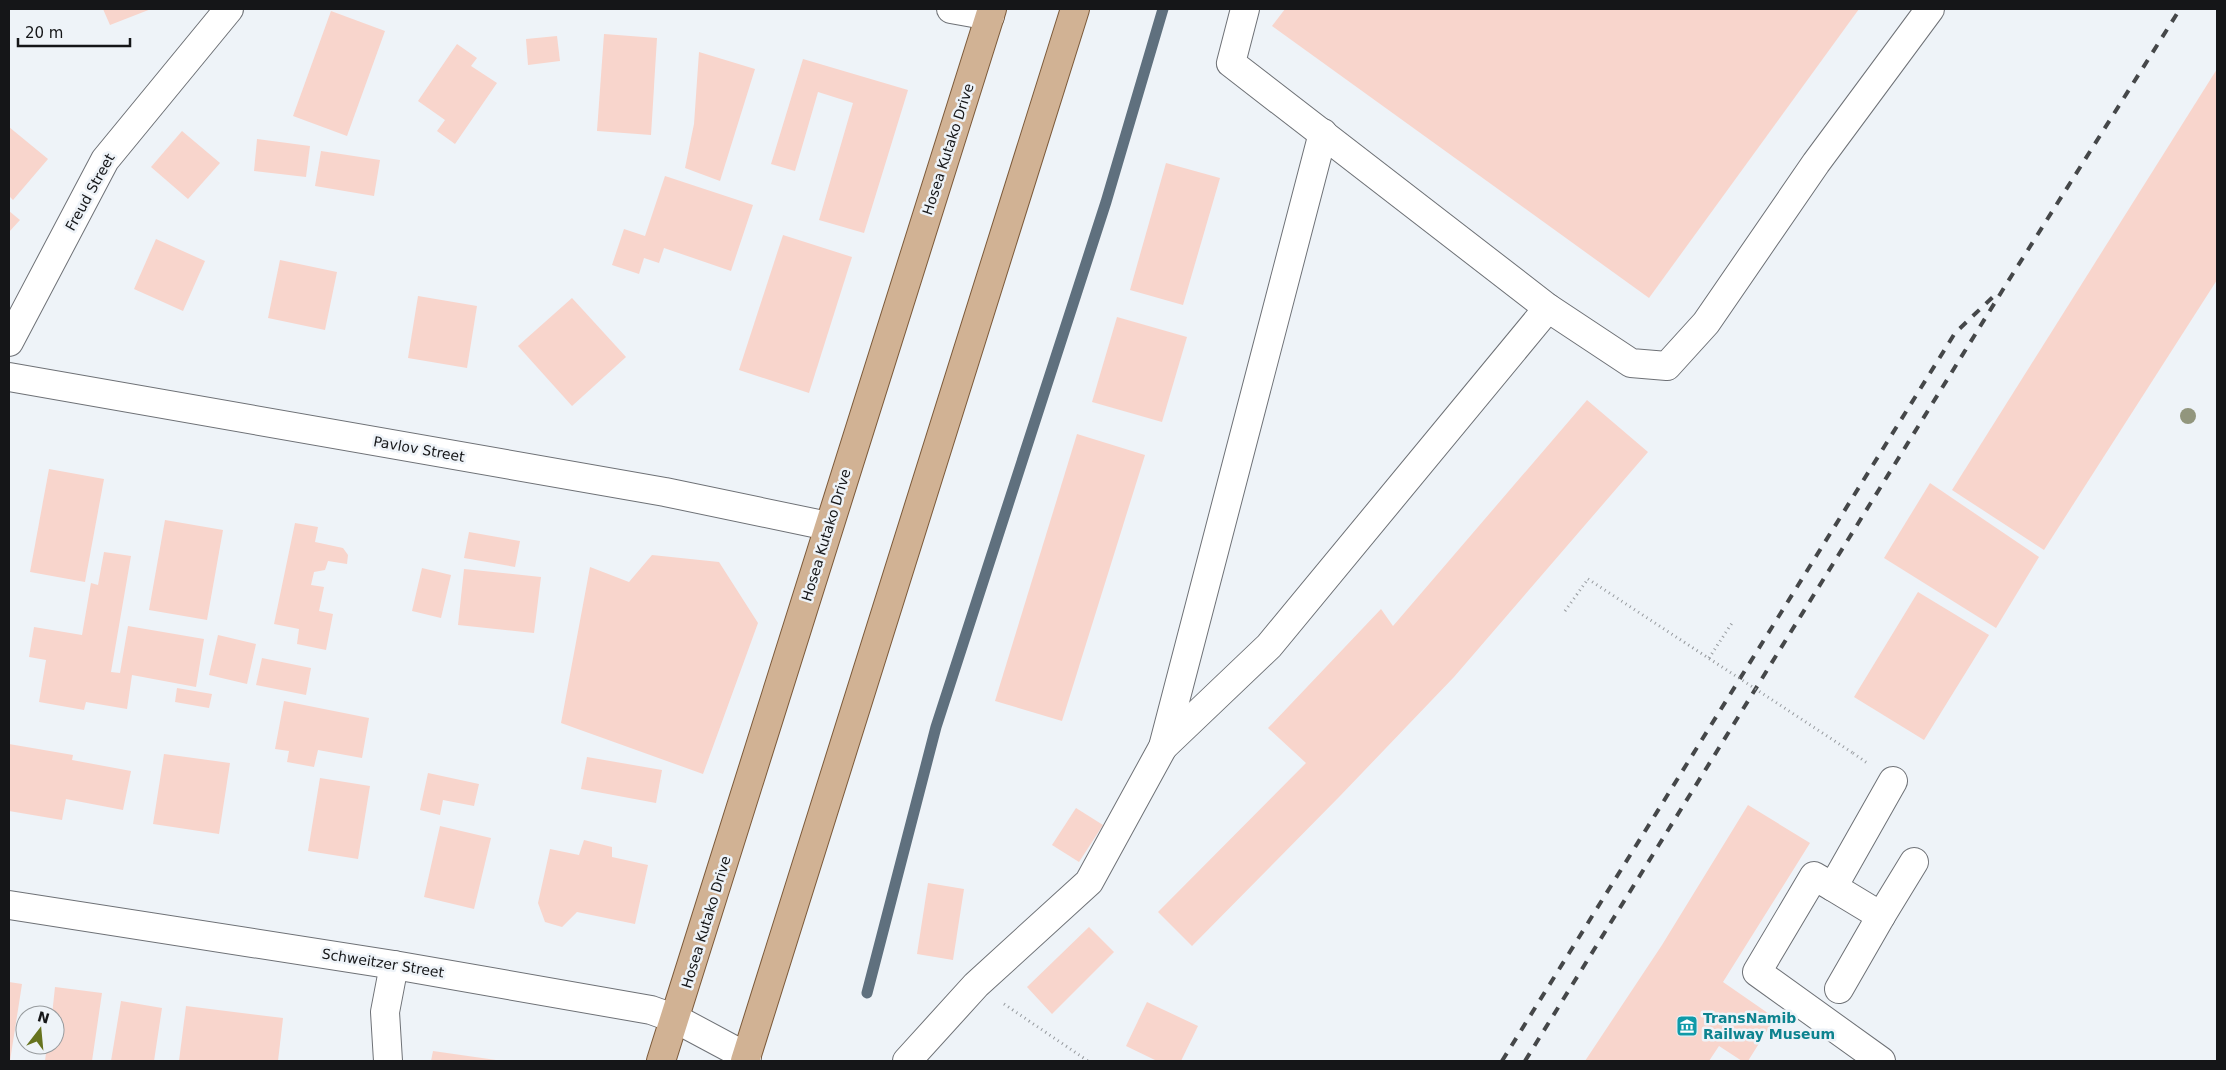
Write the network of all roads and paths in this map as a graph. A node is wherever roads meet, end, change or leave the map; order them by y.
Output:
1 (229, 9) edge
2 (951, 9) edge
3 (1075, 9) edge
4 (1245, 9) edge
5 (1930, 9) edge
6 (991, 12) edge
7 (1323, 133) junction
8 (1548, 308) junction
9 (9, 342) edge
10 (9, 377) edge
11 (828, 526) junction
12 (1565, 611) dead end
13 (1732, 622) dead end
14 (1709, 658) junction
15 (1163, 746) junction
16 (1853, 753) dead end
17 (1893, 781) dead end
18 (1914, 862) dead end
19 (1833, 887) junction
20 (9, 904) edge
21 (1881, 916) junction
22 (394, 964) junction
23 (976, 984) junction
24 (1839, 989) dead end
25 (676, 1019) junction
26 (746, 1059) edge
27 (388, 1061) edge
28 (661, 1061) edge
29 (907, 1061) edge
30 (1088, 1061) edge
31 (1881, 1061) edge

1 - 9 street, Freud Street
2 - 6 street
3 - 26 main road
4 - 7 street
5 - 8 street
6 - 11 main road, Hosea Kutako Drive
7 - 8 street
7 - 15 street
8 - 15 street
10 - 11 street, Pavlov Street
11 - 25 main road, Hosea Kutako Drive
12 - 14 path, bridge
13 - 14 path
14 - 16 path, bridge
15 - 23 street
17 - 19 street
18 - 21 street
19 - 21 street
19 - 31 street
20 - 22 street, Schweitzer Street
21 - 24 street
22 - 25 street, Schweitzer Street
22 - 27 street
23 - 29 street
23 - 30 path
25 - 26 street, Schweitzer Street
25 - 28 main road, Hosea Kutako Drive

